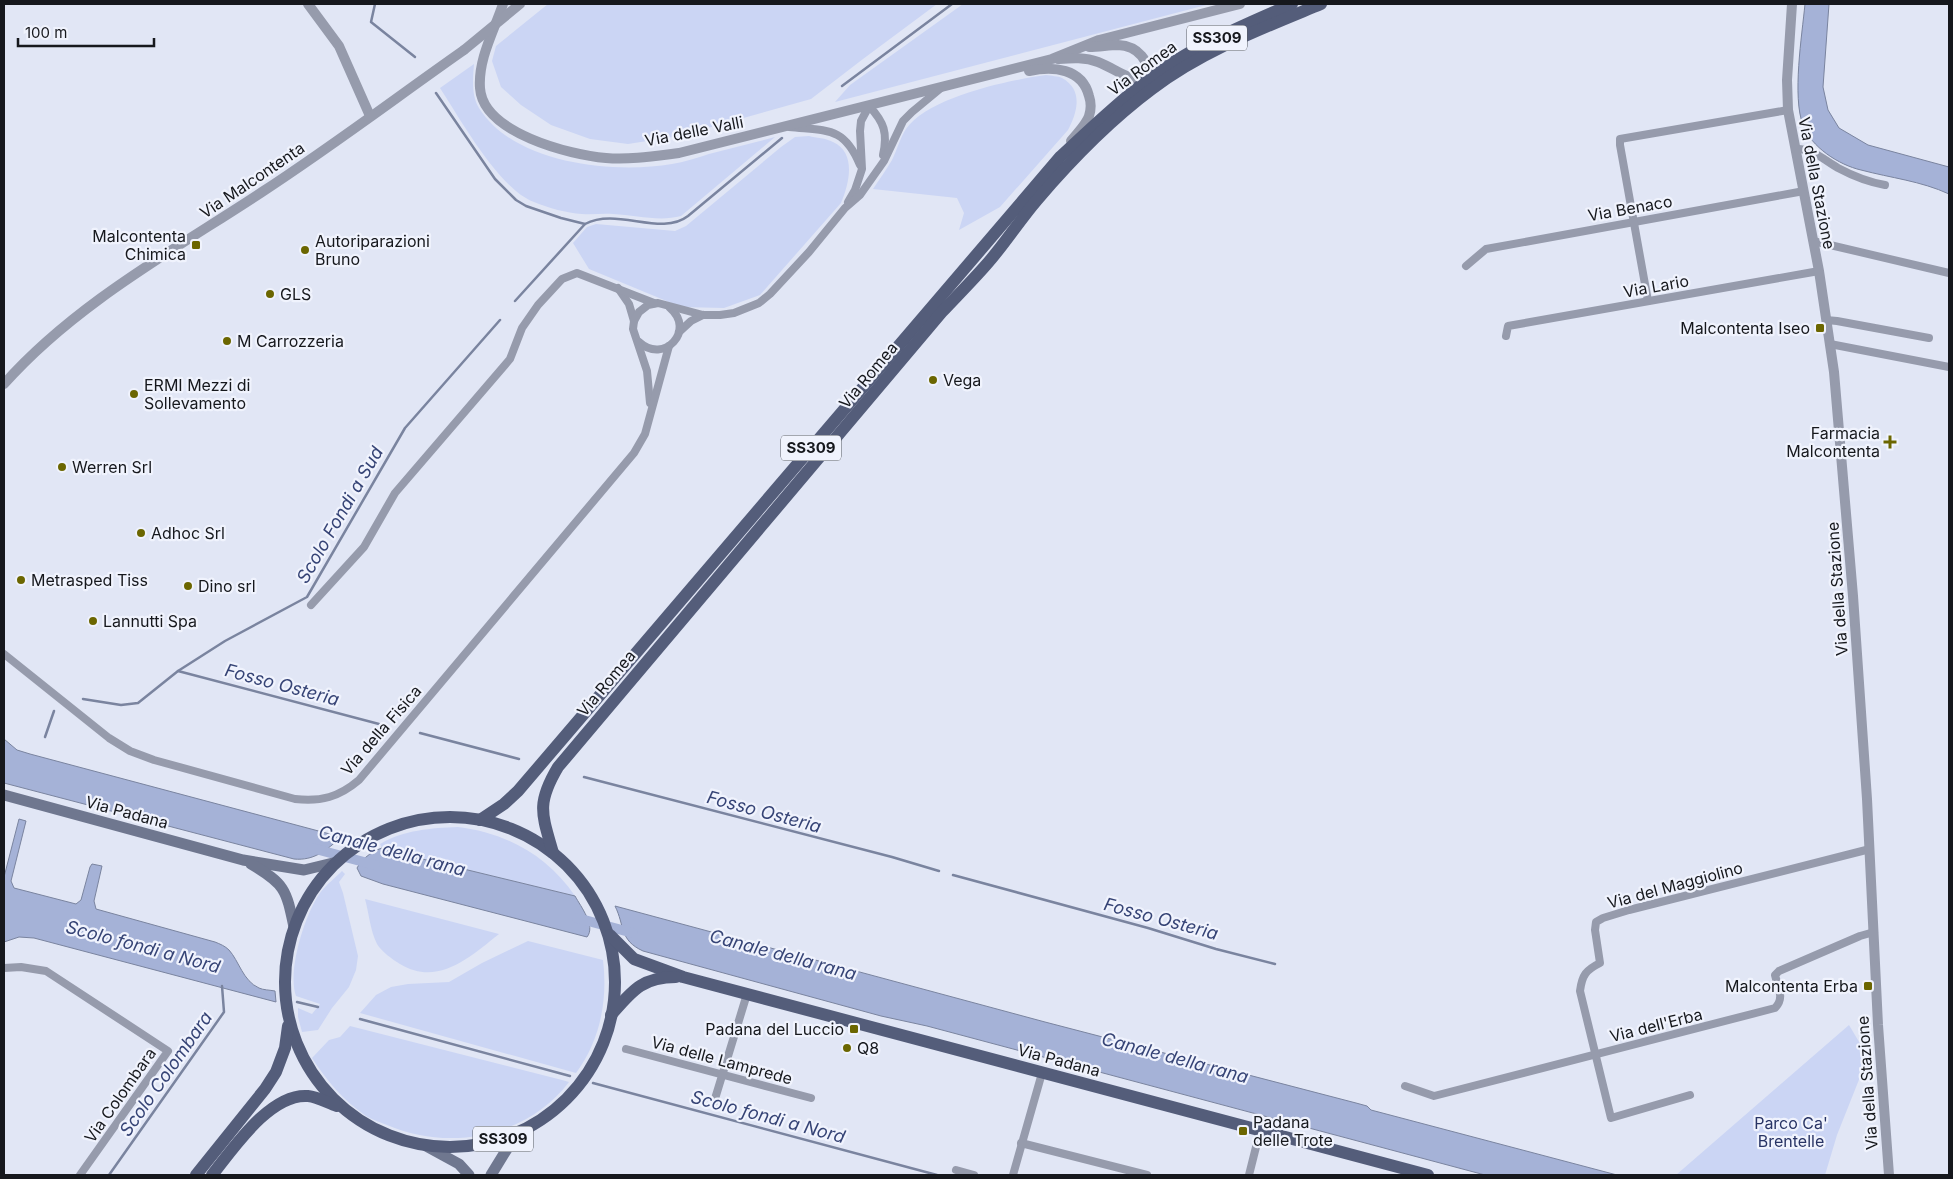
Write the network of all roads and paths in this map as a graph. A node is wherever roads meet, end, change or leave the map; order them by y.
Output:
1 (308, 4) edge
2 (503, 4) edge
3 (520, 4) edge
4 (1240, 4) edge
5 (1292, 4) edge
6 (1320, 4) edge
7 (1792, 4) edge
8 (1080, 48) junction
9 (1052, 59) junction
10 (993, 74) junction
11 (1150, 84) junction
12 (942, 87) junction
13 (869, 106) junction
14 (1788, 110) junction
15 (370, 116) junction
16 (786, 127) junction
17 (1796, 149) junction
18 (1060, 157) junction
19 (862, 169) junction
20 (876, 174) junction
21 (1885, 185) dead end
22 (1804, 190) junction
23 (845, 208) junction
24 (1634, 221) junction
25 (1813, 241) junction
26 (1466, 266) dead end
27 (1819, 271) junction
28 (1949, 273) edge
29 (618, 288) junction
30 (1648, 301) junction
31 (654, 303) junction
32 (669, 307) junction
33 (703, 314) junction
34 (1826, 320) junction
35 (634, 321) junction
36 (679, 332) junction
37 (1506, 336) dead end
38 (1929, 338) dead end
39 (639, 342) junction
40 (1830, 344) junction
41 (669, 346) junction
42 (1949, 367) edge
43 (4, 384) edge
44 (651, 410) junction
45 (311, 605) dead end
46 (4, 654) edge
47 (4, 795) edge
48 (480, 820) junction
49 (1870, 848) junction
50 (553, 853) junction
51 (243, 860) junction
52 (337, 862) junction
53 (294, 927) junction
54 (1874, 932) junction
55 (608, 933) junction
56 (4, 968) edge
57 (682, 977) junction
58 (746, 994) junction
59 (610, 1015) junction
60 (289, 1018) junction
61 (626, 1049) dead end
62 (1596, 1055) junction
63 (1042, 1072) junction
64 (723, 1075) junction
65 (1405, 1086) dead end
66 (1690, 1095) dead end
67 (811, 1098) dead end
68 (714, 1102) dead end
69 (342, 1107) junction
70 (1260, 1131) junction
71 (520, 1132) junction
72 (1021, 1143) junction
73 (426, 1146) junction
74 (956, 1170) dead end
75 (80, 1175) edge
76 (196, 1175) edge
77 (212, 1175) edge
78 (469, 1175) edge
79 (491, 1175) edge
80 (974, 1175) edge
81 (1013, 1175) edge
82 (1147, 1175) edge
83 (1249, 1175) edge
84 (1428, 1175) edge
85 (1889, 1175) edge

1 - 15 street
2 - 16 street, Via delle Valli
3 - 15 street, Via Malcontenta, bridge
4 - 8 street, Via delle Valli
5 - 11 main road, Via Romea / SS309
6 - 11 main road, Via Romea / SS309
7 - 14 street, Via della Stazione
8 - 9 street, Via delle Valli
8 - 11 street, Via delle Valli
9 - 10 street, Via delle Valli
9 - 11 street, Via delle Valli
10 - 12 street, Via delle Valli
10 - 18 street, Via delle Valli
11 - 18 main road, Via Romea / SS309
11 - 50 main road, Via Romea / SS309
12 - 13 street, Via delle Valli
12 - 20 street
13 - 16 street, Via delle Valli
13 - 19 street
13 - 20 street
14 - 17 street, Via della Stazione
14 - 24 street
15 - 43 street, Via Malcontenta
16 - 19 street
17 - 21 street
17 - 22 street, Via della Stazione
18 - 48 main road, Via Romea / SS309
19 - 23 street
20 - 23 street
22 - 24 street, Via Benaco
22 - 25 street, Via della Stazione
23 - 33 street
24 - 26 street, Via Benaco
24 - 30 street
25 - 27 street, Via della Stazione
25 - 28 street
27 - 30 street, Via Lario
27 - 34 street, Via della Stazione
29 - 31 street
29 - 35 street, Via della Fisica
29 - 45 street
30 - 37 street, Via Lario
31 - 32 street
31 - 35 street
32 - 33 street
32 - 36 street
33 - 36 street, Via della Fisica
34 - 38 street
34 - 40 street, Via della Stazione
35 - 39 street, Via della Fisica
36 - 41 street, Via della Fisica
39 - 41 street
39 - 44 street, Via della Fisica
40 - 42 street
40 - 49 street, Via della Stazione
41 - 44 street, Via della Fisica
44 - 46 street, Via della Fisica
47 - 51 main road, Via Padana
48 - 50 main road, SS309
48 - 52 main road, SS309
49 - 54 street, Via della Stazione
49 - 62 street, Via del Maggiolino
50 - 55 main road, SS309
51 - 52 main road, Via Padana
51 - 53 main road, Via Padana
52 - 53 main road, SS309
53 - 60 main road, SS309
54 - 62 street, Via dell'Erba
54 - 85 street, Via della Stazione
55 - 57 main road
55 - 59 main road, SS309
56 - 75 street, Via Colombara
57 - 58 main road, Via Padana
57 - 59 main road
58 - 63 main road, Via Padana
58 - 64 street
59 - 71 main road, SS309
60 - 69 main road, SS309
60 - 76 main road, SS309
61 - 64 street, Via delle Lamprede
62 - 65 street, Via dell'Erba
62 - 66 street, Via del Maggiolino
63 - 70 main road, Via Padana
63 - 72 street
64 - 67 street, Via delle Lamprede
64 - 68 street
69 - 73 main road, SS309
69 - 77 main road, SS309
70 - 83 street
70 - 84 main road, Via Padana
71 - 73 main road, SS309
71 - 79 main road
72 - 81 street
72 - 82 street
73 - 78 main road
74 - 80 street

